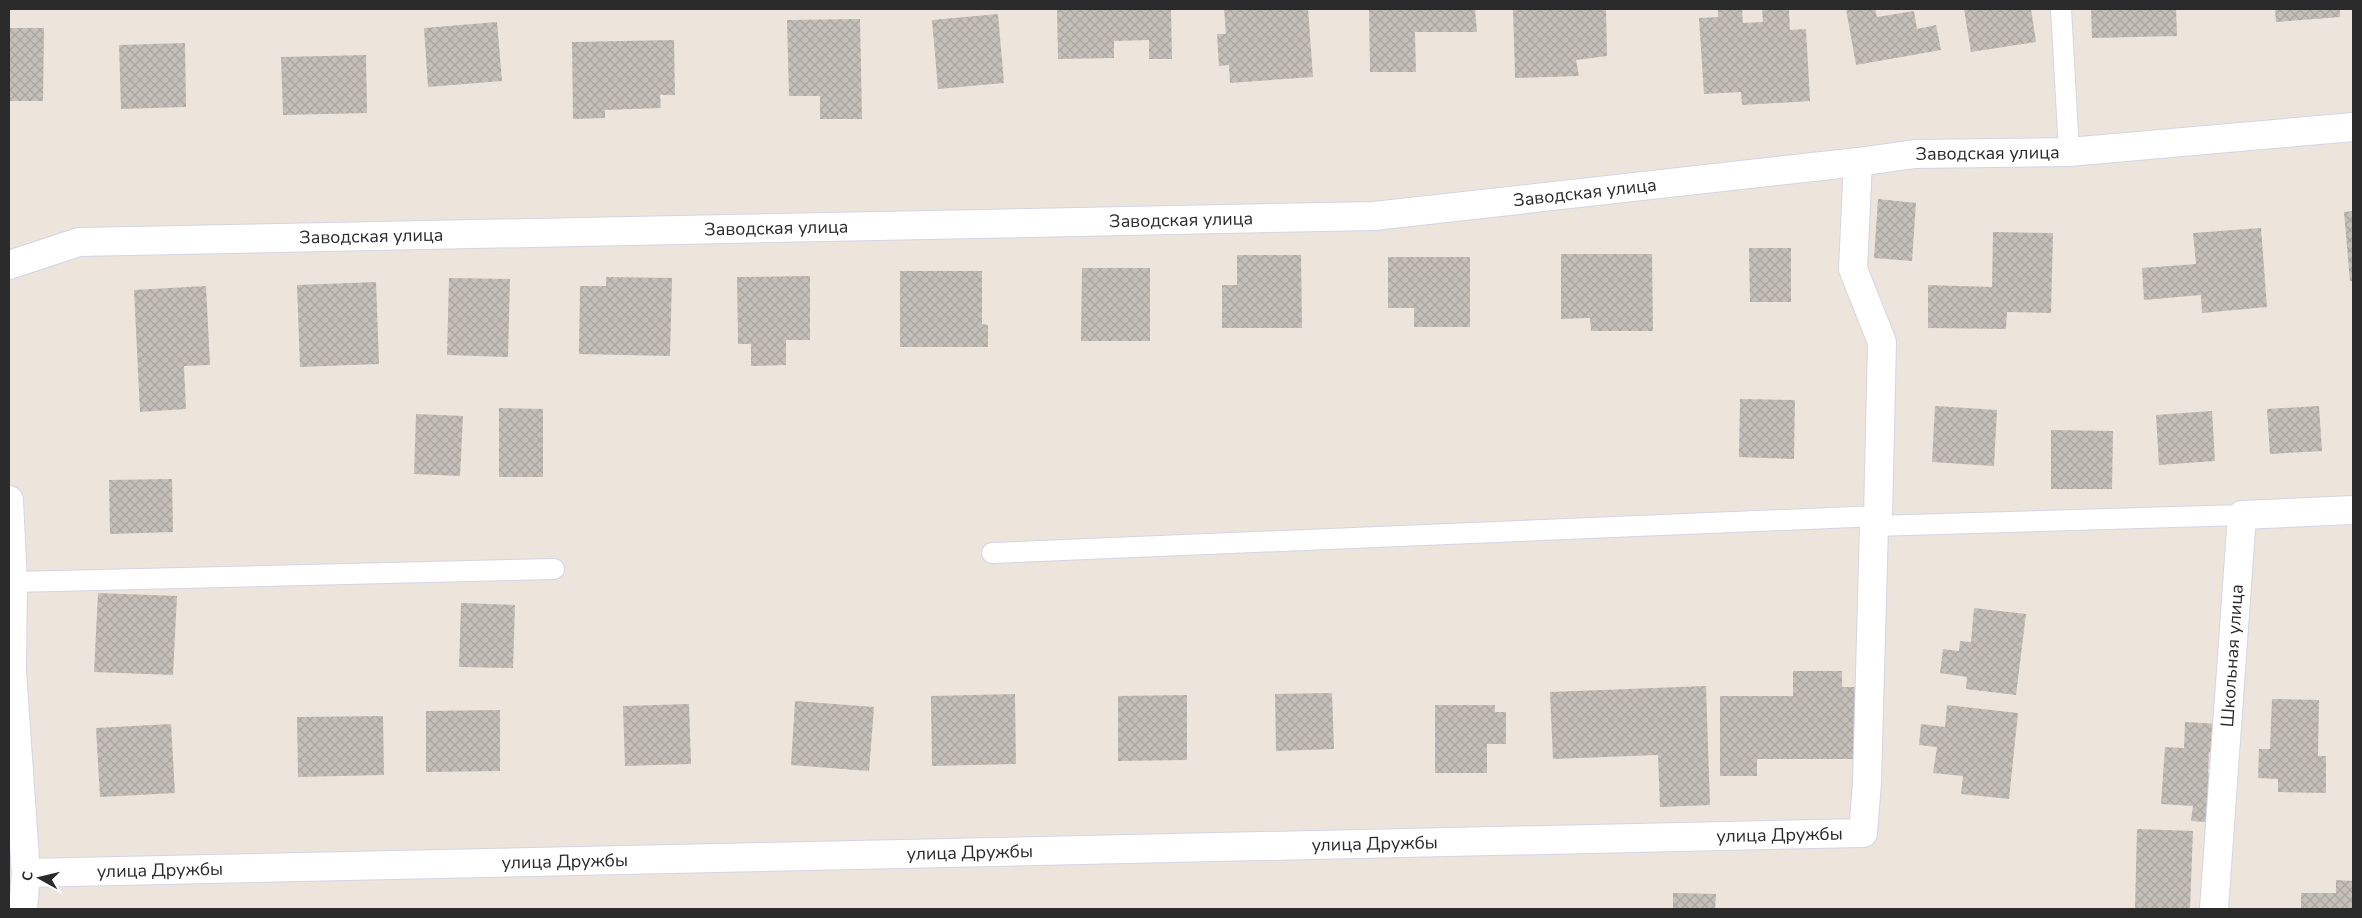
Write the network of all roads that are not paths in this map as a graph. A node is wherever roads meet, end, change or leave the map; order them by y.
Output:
1 (2061, 9) edge
2 (2353, 127) edge
3 (2069, 152) junction
4 (1858, 162) junction
5 (9, 265) edge
6 (9, 500) edge
7 (2353, 510) edge
8 (2242, 515) junction
9 (1876, 521) junction
10 (992, 553) dead end
11 (554, 568) dead end
12 (13, 582) junction
13 (10, 671) edge
14 (26, 873) junction
15 (23, 909) edge
16 (2214, 909) edge

1 - 3 lane
2 - 3 street, Заводская улица
3 - 4 street, Заводская улица
4 - 5 street, Заводская улица
4 - 9 street
6 - 12 street
7 - 8 street
8 - 9 lane
8 - 16 street, Школьная улица
9 - 10 lane
9 - 14 street, улица Дружбы
11 - 12 lane
12 - 13 street
13 - 14 street
14 - 15 street

